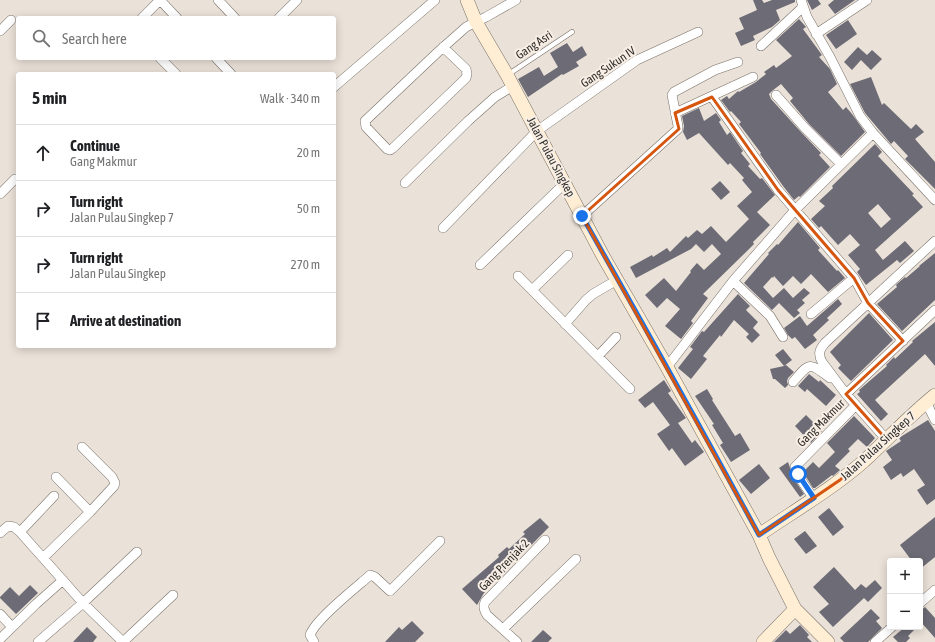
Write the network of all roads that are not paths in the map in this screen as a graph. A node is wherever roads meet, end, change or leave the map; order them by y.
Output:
1 (160, 0) edge
2 (218, 0) edge
3 (297, 0) edge
4 (435, 0) edge
5 (467, 0) edge
6 (513, 0) edge
7 (867, 0) edge
8 (802, 3) edge
9 (144, 16) edge
10 (175, 16) edge
11 (233, 16) edge
12 (281, 16) edge
13 (11, 20) dead end
14 (476, 22) junction
15 (0, 31) edge
16 (572, 32) dead end
17 (698, 32) dead end
18 (816, 34) junction
19 (761, 46) dead end
20 (443, 47) junction
21 (162, 60) edge
22 (218, 60) edge
23 (738, 62) dead end
24 (174, 72) edge
25 (229, 72) edge
26 (753, 77) dead end
27 (510, 81) junction
28 (336, 85) edge
29 (776, 95) dead end
30 (712, 98) junction
31 (676, 113) junction
32 (537, 131) junction
33 (873, 133) junction
34 (841, 164) junction
35 (16, 179) edge
36 (405, 183) dead end
37 (565, 183) junction
38 (0, 194) edge
39 (935, 200) edge
40 (795, 210) junction
41 (582, 216) junction
42 (443, 228) dead end
43 (935, 241) edge
44 (568, 255) dead end
45 (480, 265) dead end
46 (518, 276) dead end
47 (854, 278) junction
48 (617, 280) junction
49 (733, 282) junction
50 (532, 290) junction
51 (868, 303) junction
52 (935, 310) edge
53 (811, 314) dead end
54 (566, 324) junction
55 (616, 337) dead end
56 (783, 337) dead end
57 (903, 340) junction
58 (598, 356) junction
59 (667, 367) junction
60 (793, 382) dead end
61 (839, 384) junction
62 (630, 389) dead end
63 (846, 394) junction
64 (930, 398) edge
65 (856, 405) junction
66 (935, 420) edge
67 (886, 439) junction
68 (82, 447) dead end
69 (56, 477) dead end
70 (54, 496) dead end
71 (814, 498) junction
72 (90, 512) junction
73 (20, 532) junction
74 (0, 533) edge
75 (759, 535) junction
76 (545, 540) dead end
77 (440, 541) dead end
78 (137, 552) dead end
79 (43, 558) junction
80 (576, 559) dead end
81 (63, 580) junction
82 (935, 590) edge
83 (173, 595) dead end
84 (923, 600) edge
85 (83, 603) junction
86 (795, 609) junction
87 (0, 614) edge
88 (12, 627) junction
89 (504, 629) junction
90 (889, 630) edge
91 (312, 639) edge
92 (0, 640) edge
93 (38, 642) edge
94 (123, 642) edge
95 (517, 642) edge
96 (763, 642) edge
97 (828, 642) edge
98 (875, 642) edge

1 - 9 street
1 - 10 street
2 - 11 street
3 - 12 street
4 - 28 street
5 - 14 street, Jalan Pulau Singkep
6 - 14 street
7 - 18 street
8 - 18 street
8 - 19 street
13 - 15 street
14 - 20 street
14 - 27 street, Jalan Pulau Singkep
16 - 27 lane, Gang Asri
17 - 32 street, Gang Sukun IV
18 - 33 street
20 - 20 street
21 - 24 street
22 - 25 street
23 - 31 street
26 - 30 street
27 - 32 street, Jalan Pulau Singkep
27 - 36 street
29 - 34 street
30 - 31 street
30 - 40 street
31 - 41 street
32 - 37 street, Jalan Pulau Singkep
32 - 42 street, Gang Sukun IV
33 - 34 street
33 - 39 street
34 - 40 street
35 - 38 street
37 - 41 street, Jalan Pulau Singkep
37 - 45 street
40 - 47 street
40 - 49 street
41 - 48 street, Jalan Pulau Singkep
43 - 51 street
44 - 50 street
46 - 50 street
47 - 51 street
47 - 53 street
48 - 54 street
48 - 59 street, Jalan Pulau Singkep
49 - 56 street
49 - 59 street
50 - 54 street
51 - 57 street
51 - 61 street
52 - 57 street
54 - 58 street
55 - 58 street
57 - 63 street
58 - 62 street
59 - 75 street, Jalan Pulau Singkep
60 - 61 street
61 - 63 street
63 - 65 street
64 - 66 street
64 - 67 street, Jalan Pulau Singkep 7
65 - 67 street
65 - 71 street, Gang Makmur
67 - 71 street, Jalan Pulau Singkep 7
68 - 72 street
69 - 72 street
70 - 73 street
71 - 75 street, Jalan Pulau Singkep 7
72 - 79 street
73 - 74 street
73 - 79 street
75 - 86 street, Jalan Pulau Singkep
76 - 89 street, Gang Prenjak 2
77 - 91 street
78 - 85 street
79 - 81 street
80 - 89 street
81 - 85 street
81 - 88 street
82 - 84 street
83 - 94 street
85 - 93 street
85 - 94 street
86 - 96 street
86 - 97 street, Jalan Pulau Singkep
87 - 88 street
88 - 92 street
89 - 95 street, Gang Prenjak 2
90 - 98 street

